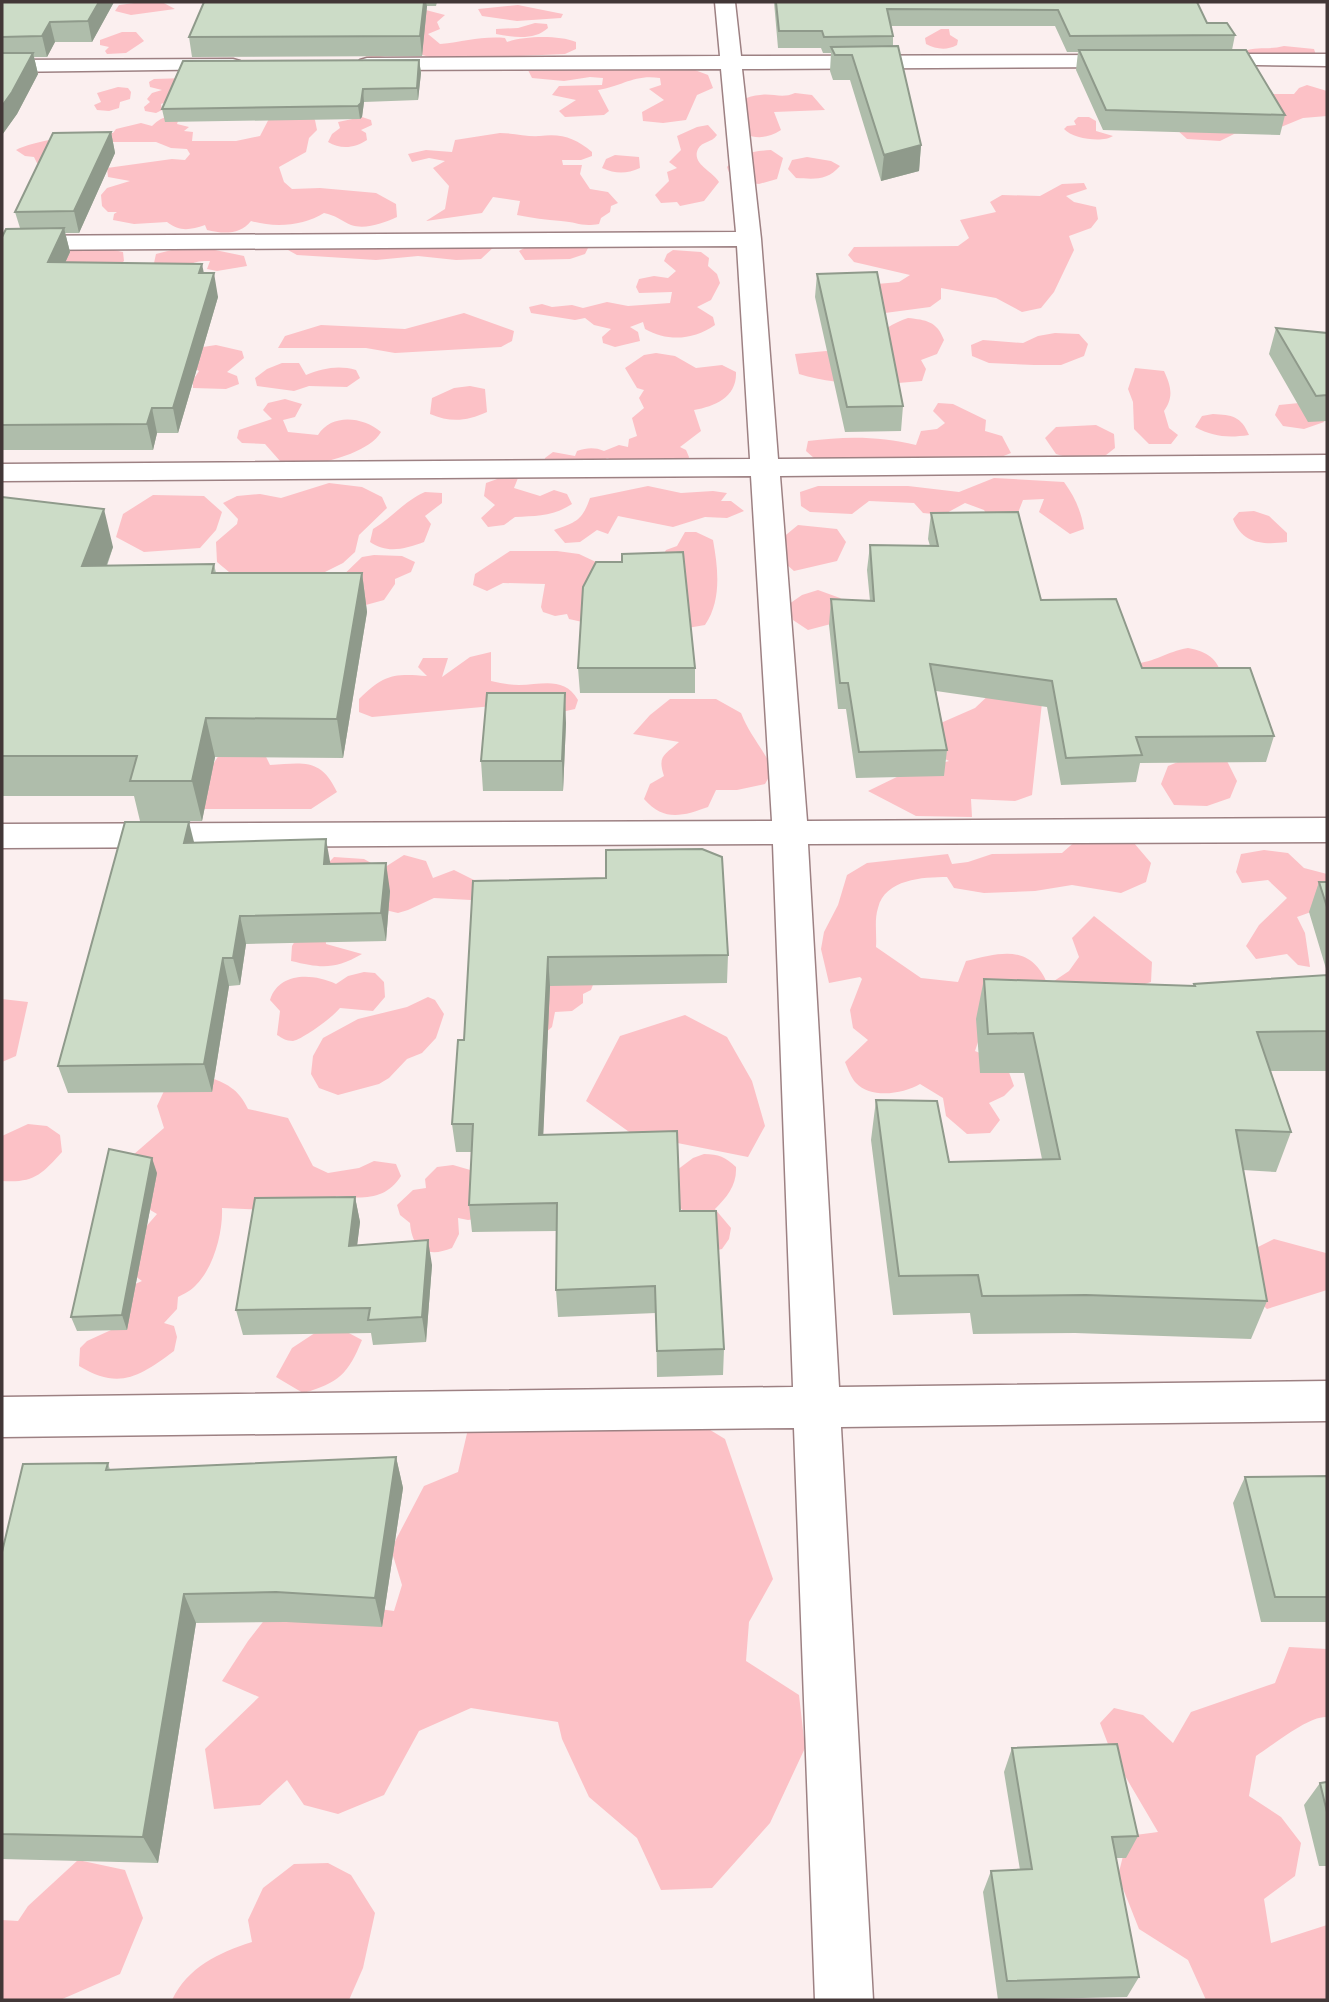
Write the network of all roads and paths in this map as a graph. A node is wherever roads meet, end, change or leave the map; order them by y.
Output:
1 (725, 2) edge
2 (1327, 60) edge
3 (1147, 61) edge
4 (1175, 61) edge
5 (732, 62) junction
6 (346, 64) edge
7 (250, 65) edge
8 (2, 66) edge
9 (749, 239) junction
10 (2, 243) edge
11 (1327, 463) edge
12 (764, 466) junction
13 (2, 473) edge
14 (1327, 830) edge
15 (790, 831) junction
16 (2, 836) edge
17 (1327, 1401) edge
18 (815, 1407) junction
19 (2, 1417) edge
20 (844, 2000) edge

1 - 5 street
2 - 4 street
3 - 5 street
5 - 6 street
5 - 9 street
7 - 8 street
9 - 10 street
9 - 12 street
11 - 12 street
12 - 13 street
12 - 15 street
14 - 15 street
15 - 16 street
15 - 18 street
17 - 18 street
18 - 19 street
18 - 20 street

